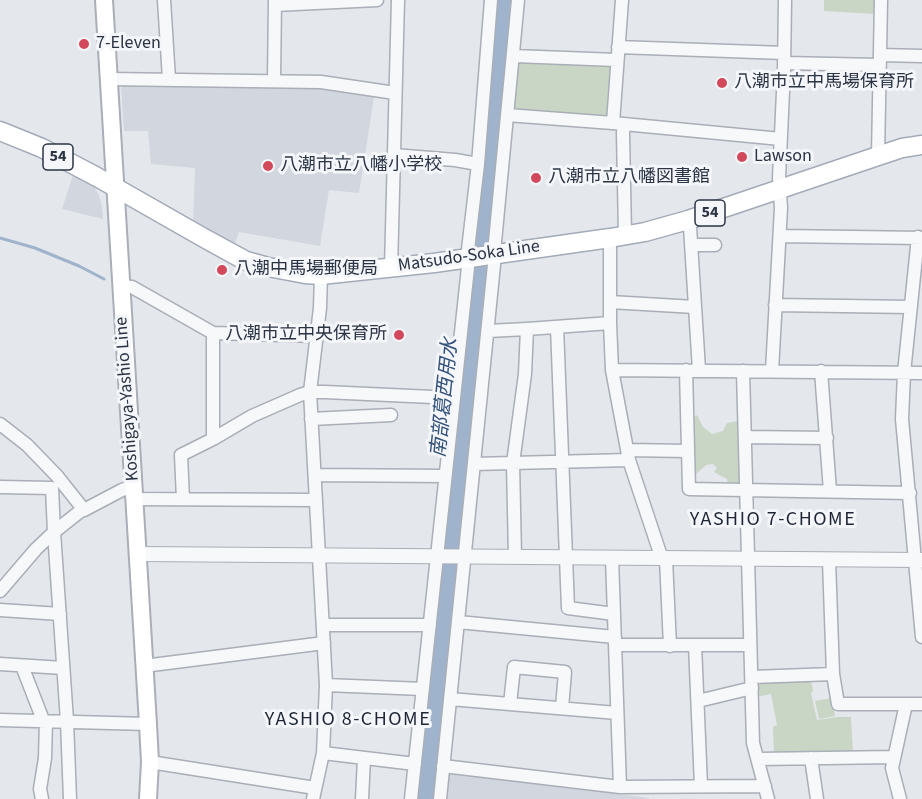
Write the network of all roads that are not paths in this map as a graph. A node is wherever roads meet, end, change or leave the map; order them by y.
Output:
1 (104, 0) edge
2 (164, 0) edge
3 (377, 0) edge
4 (398, 0) edge
5 (491, 0) edge
6 (518, 0) edge
7 (621, 0) edge
8 (785, 0) edge
9 (881, 0) edge
10 (344, 1) edge
11 (275, 3) edge
12 (617, 54) junction
13 (514, 56) junction
14 (922, 56) edge
15 (784, 58) junction
16 (879, 60) junction
17 (108, 79) junction
18 (169, 79) junction
19 (274, 81) junction
20 (395, 93) junction
21 (507, 115) junction
22 (619, 124) junction
23 (0, 130) edge
24 (781, 139) junction
25 (922, 145) edge
26 (394, 155) junction
27 (878, 156) junction
28 (478, 164) junction
29 (114, 187) junction
30 (780, 189) junction
31 (688, 220) junction
32 (780, 236) junction
33 (617, 237) junction
34 (920, 238) edge
35 (692, 245) junction
36 (716, 245) dead end
37 (493, 254) junction
38 (469, 258) junction
39 (391, 268) junction
40 (321, 275) junction
41 (121, 286) junction
42 (610, 302) junction
43 (775, 305) junction
44 (695, 307) junction
45 (911, 307) junction
46 (610, 322) junction
47 (557, 327) junction
48 (527, 329) junction
49 (488, 331) junction
50 (213, 333) junction
51 (316, 336) junction
52 (612, 370) junction
53 (686, 370) junction
54 (699, 370) junction
55 (743, 371) junction
56 (772, 371) junction
57 (821, 371) junction
58 (904, 373) junction
59 (922, 373) edge
60 (310, 392) junction
61 (454, 398) junction
62 (391, 415) dead end
63 (311, 419) junction
64 (0, 424) edge
65 (746, 437) junction
66 (827, 438) junction
67 (213, 439) junction
68 (688, 452) junction
69 (628, 455) junction
70 (562, 462) junction
71 (513, 463) junction
72 (474, 464) junction
73 (315, 475) junction
74 (445, 476) junction
75 (0, 488) edge
76 (747, 489) junction
77 (830, 491) junction
78 (133, 493) junction
79 (910, 493) junction
80 (183, 499) junction
81 (316, 500) junction
82 (83, 509) junction
83 (54, 532) junction
84 (138, 555) junction
85 (319, 556) junction
86 (437, 557) junction
87 (464, 557) junction
88 (515, 557) junction
89 (566, 558) junction
90 (612, 558) junction
91 (664, 559) junction
92 (748, 559) junction
93 (830, 560) junction
94 (919, 560) edge
95 (0, 591) edge
96 (0, 610) edge
97 (60, 614) junction
98 (614, 614) junction
99 (458, 622) junction
100 (323, 625) junction
101 (430, 625) junction
102 (922, 637) edge
103 (615, 641) junction
104 (324, 643) junction
105 (695, 645) junction
106 (750, 645) junction
107 (670, 646) junction
108 (0, 664) edge
109 (22, 666) junction
110 (144, 666) junction
111 (63, 668) junction
112 (833, 674) junction
113 (752, 683) junction
114 (326, 685) junction
115 (423, 689) junction
116 (450, 699) junction
117 (698, 701) junction
118 (510, 704) junction
119 (906, 704) junction
120 (922, 704) edge
121 (562, 708) junction
122 (617, 713) junction
123 (0, 720) edge
124 (44, 721) junction
125 (67, 721) junction
126 (148, 724) junction
127 (323, 753) junction
128 (894, 756) junction
129 (364, 758) junction
130 (811, 758) junction
131 (758, 759) junction
132 (150, 762) junction
133 (415, 764) junction
134 (443, 766) junction
135 (701, 786) junction
136 (765, 786) junction
137 (620, 787) junction
138 (656, 793) edge
139 (314, 794) edge
140 (42, 799) edge
141 (70, 799) edge
142 (148, 799) edge
143 (362, 799) edge
144 (411, 799) edge
145 (440, 799) edge
146 (768, 799) edge
147 (817, 799) edge
148 (900, 799) edge

1 - 17 main road, Koshigaya-Yashio Line
2 - 18 street
3 - 10 street
4 - 20 street
5 - 28 street
6 - 13 street
7 - 12 street
8 - 15 street
9 - 16 street
10 - 11 street
11 - 19 street
12 - 13 street
12 - 15 street
12 - 22 street
13 - 21 street
14 - 16 street
15 - 16 street
15 - 24 street
16 - 27 street
17 - 18 street
17 - 29 main road, Koshigaya-Yashio Line
18 - 19 street
19 - 20 street
20 - 26 street
21 - 22 street
21 - 37 street
22 - 24 street
22 - 33 street
23 - 29 main road, Matsudo-Soka Line / 54
24 - 30 street
25 - 27 main road, Matsudo-Soka Line / 54
26 - 28 street
26 - 39 street
27 - 30 main road, Matsudo-Soka Line / 54
28 - 38 street
29 - 40 main road, Matsudo-Soka Line / 54
29 - 41 main road, Koshigaya-Yashio Line
30 - 31 main road, Matsudo-Soka Line / 54
30 - 32 street
31 - 33 main road, Matsudo-Soka Line / 54
31 - 35 street
32 - 34 street
32 - 43 street
33 - 37 main road, Matsudo-Soka Line / 54
33 - 42 street
34 - 45 street
35 - 36 street
35 - 44 street
37 - 38 main road, Matsudo-Soka Line / 54
37 - 49 street
38 - 39 main road, Matsudo-Soka Line / 54
38 - 61 street
39 - 40 main road, Matsudo-Soka Line / 54
40 - 51 street
41 - 50 street
41 - 78 main road, Koshigaya-Yashio Line
42 - 44 street
42 - 46 street
43 - 45 street
43 - 56 street
44 - 54 street
45 - 58 street
46 - 47 street
46 - 52 street
47 - 48 street
47 - 70 street
48 - 49 street
48 - 71 street
49 - 72 street
50 - 51 street
50 - 67 street
51 - 60 street
52 - 53 street
52 - 69 street
53 - 54 street
53 - 68 street
54 - 55 street
55 - 56 street
55 - 65 street
56 - 57 street
57 - 58 street
57 - 66 street
58 - 59 street
58 - 79 street
60 - 61 street
60 - 63 street
60 - 67 street
61 - 74 street
62 - 63 street
63 - 73 street
64 - 82 street
65 - 66 street
65 - 76 street
66 - 77 street
67 - 80 street
68 - 69 street
68 - 76 street
69 - 70 street
69 - 91 street
70 - 71 street
70 - 89 street
71 - 72 street
71 - 88 street
72 - 87 street
73 - 74 street
73 - 81 street
74 - 86 street
75 - 83 street
76 - 77 street
76 - 92 street
77 - 79 street
78 - 80 street
78 - 82 street
78 - 84 main road, Koshigaya-Yashio Line
79 - 94 street
80 - 81 street
81 - 85 street
82 - 83 street
83 - 95 street
83 - 97 street
84 - 85 street
84 - 110 main road, Koshigaya-Yashio Line
85 - 86 street
85 - 100 street
86 - 87 street
86 - 101 street
87 - 88 street
87 - 99 street
88 - 89 street
89 - 90 street
89 - 98 street
90 - 91 street
90 - 98 street
91 - 92 street
91 - 107 street
92 - 93 street
92 - 106 street
93 - 94 street
93 - 112 street
94 - 102 street
96 - 97 street
97 - 111 street
98 - 103 street
99 - 103 street
99 - 116 street
100 - 101 street
100 - 104 street
101 - 115 street
103 - 107 street
103 - 122 street
104 - 110 street
104 - 114 street
105 - 106 street
105 - 107 street
105 - 117 street
106 - 113 street
108 - 109 street
109 - 111 street
109 - 124 street
110 - 126 main road, Koshigaya-Yashio Line
111 - 125 street
112 - 113 street
112 - 119 street
113 - 117 street
113 - 131 street
114 - 115 street
114 - 127 street
115 - 133 street
116 - 118 street
116 - 134 street
117 - 135 street
118 - 121 street
118 - 121 street
119 - 120 street
119 - 128 street
121 - 122 street
122 - 137 street
123 - 124 street
124 - 125 street
124 - 140 street
125 - 126 street
125 - 141 street
126 - 132 main road, Koshigaya-Yashio Line
127 - 129 street
127 - 139 street
128 - 130 street
128 - 148 street
129 - 133 street
129 - 143 street
130 - 131 street
130 - 147 street
131 - 136 street
132 - 139 street
132 - 142 main road, Koshigaya-Yashio Line
133 - 144 street
134 - 137 street
134 - 145 street
135 - 136 street
135 - 138 street
136 - 146 street
137 - 138 street

